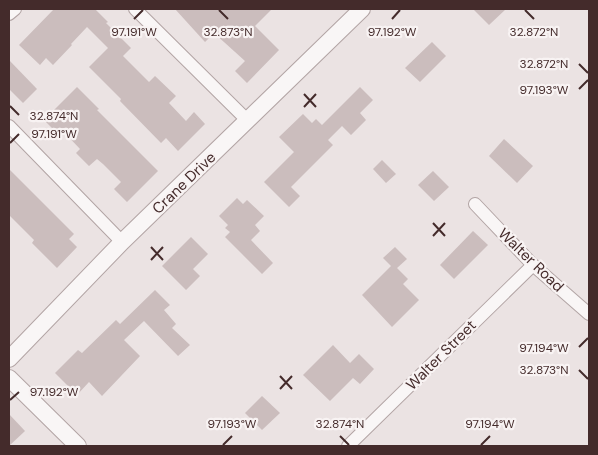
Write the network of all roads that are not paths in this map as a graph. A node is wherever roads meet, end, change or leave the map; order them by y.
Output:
1 (14, 9) edge
2 (136, 9) edge
3 (362, 9) edge
4 (9, 14) edge
5 (248, 121) junction
6 (9, 126) edge
7 (475, 204) dead end
8 (122, 242) junction
9 (533, 265) junction
10 (589, 314) edge
11 (9, 359) edge
12 (9, 378) edge
13 (78, 446) edge
14 (348, 446) edge

1 - 4 street
2 - 5 street
3 - 5 street, Crane Drive
5 - 8 street, Crane Drive
6 - 8 street
7 - 9 street, Walter Road
8 - 11 street, Crane Drive
9 - 10 street, Walter Road
9 - 14 street, Walter Street
12 - 13 street

